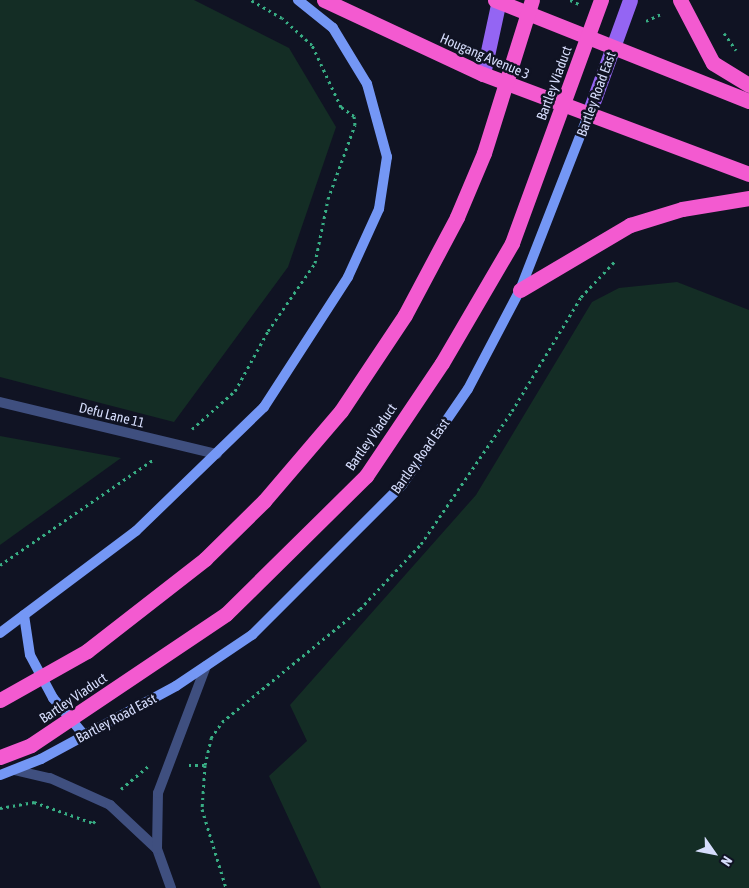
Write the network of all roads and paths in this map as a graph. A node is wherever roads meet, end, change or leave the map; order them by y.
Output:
1 (251, 0) edge
2 (298, 0) edge
3 (324, 0) edge
4 (532, 0) edge
5 (601, 0) edge
6 (630, 0) edge
7 (680, 0) edge
8 (498, 1) edge
9 (614, 46) junction
10 (483, 74) junction
11 (749, 85) edge
12 (749, 101) edge
13 (588, 116) junction
14 (749, 174) edge
15 (749, 198) edge
16 (623, 252) dead end
17 (520, 290) junction
18 (0, 402) edge
19 (175, 444) junction
20 (217, 454) junction
21 (0, 565) edge
22 (24, 616) junction
23 (0, 633) edge
24 (206, 666) junction
25 (0, 700) edge
26 (84, 735) junction
27 (0, 757) edge
28 (167, 765) junction
29 (205, 765) junction
30 (14, 770) junction
31 (0, 775) edge
32 (110, 806) junction
33 (0, 808) edge
34 (157, 849) junction
35 (172, 888) edge
36 (226, 888) edge

1 - 19 path
2 - 20 main road
3 - 10 highway, Hougang Avenue 3
4 - 25 highway, bridge
5 - 27 highway, Bartley Viaduct, bridge
6 - 9 main road, Bartley Road East
7 - 11 highway
8 - 9 highway
8 - 10 main road
9 - 12 highway
9 - 13 main road, Bartley Road East
10 - 13 highway, Hougang Avenue 3
13 - 14 highway, Hougang Avenue 3
13 - 17 main road, Bartley Road East
15 - 17 highway
16 - 29 path
17 - 24 main road, Bartley Road East
18 - 19 street, Defu Lane 11
19 - 20 street, Defu Lane 11
19 - 21 path
20 - 22 main road
22 - 23 main road
22 - 26 main road
24 - 26 main road, Bartley Road East
24 - 28 street
26 - 30 main road, Bartley Road East
28 - 29 path
28 - 32 path
28 - 34 street
29 - 36 path
30 - 31 main road, Bartley Road East
30 - 32 street
32 - 33 path
32 - 34 street
34 - 35 street

